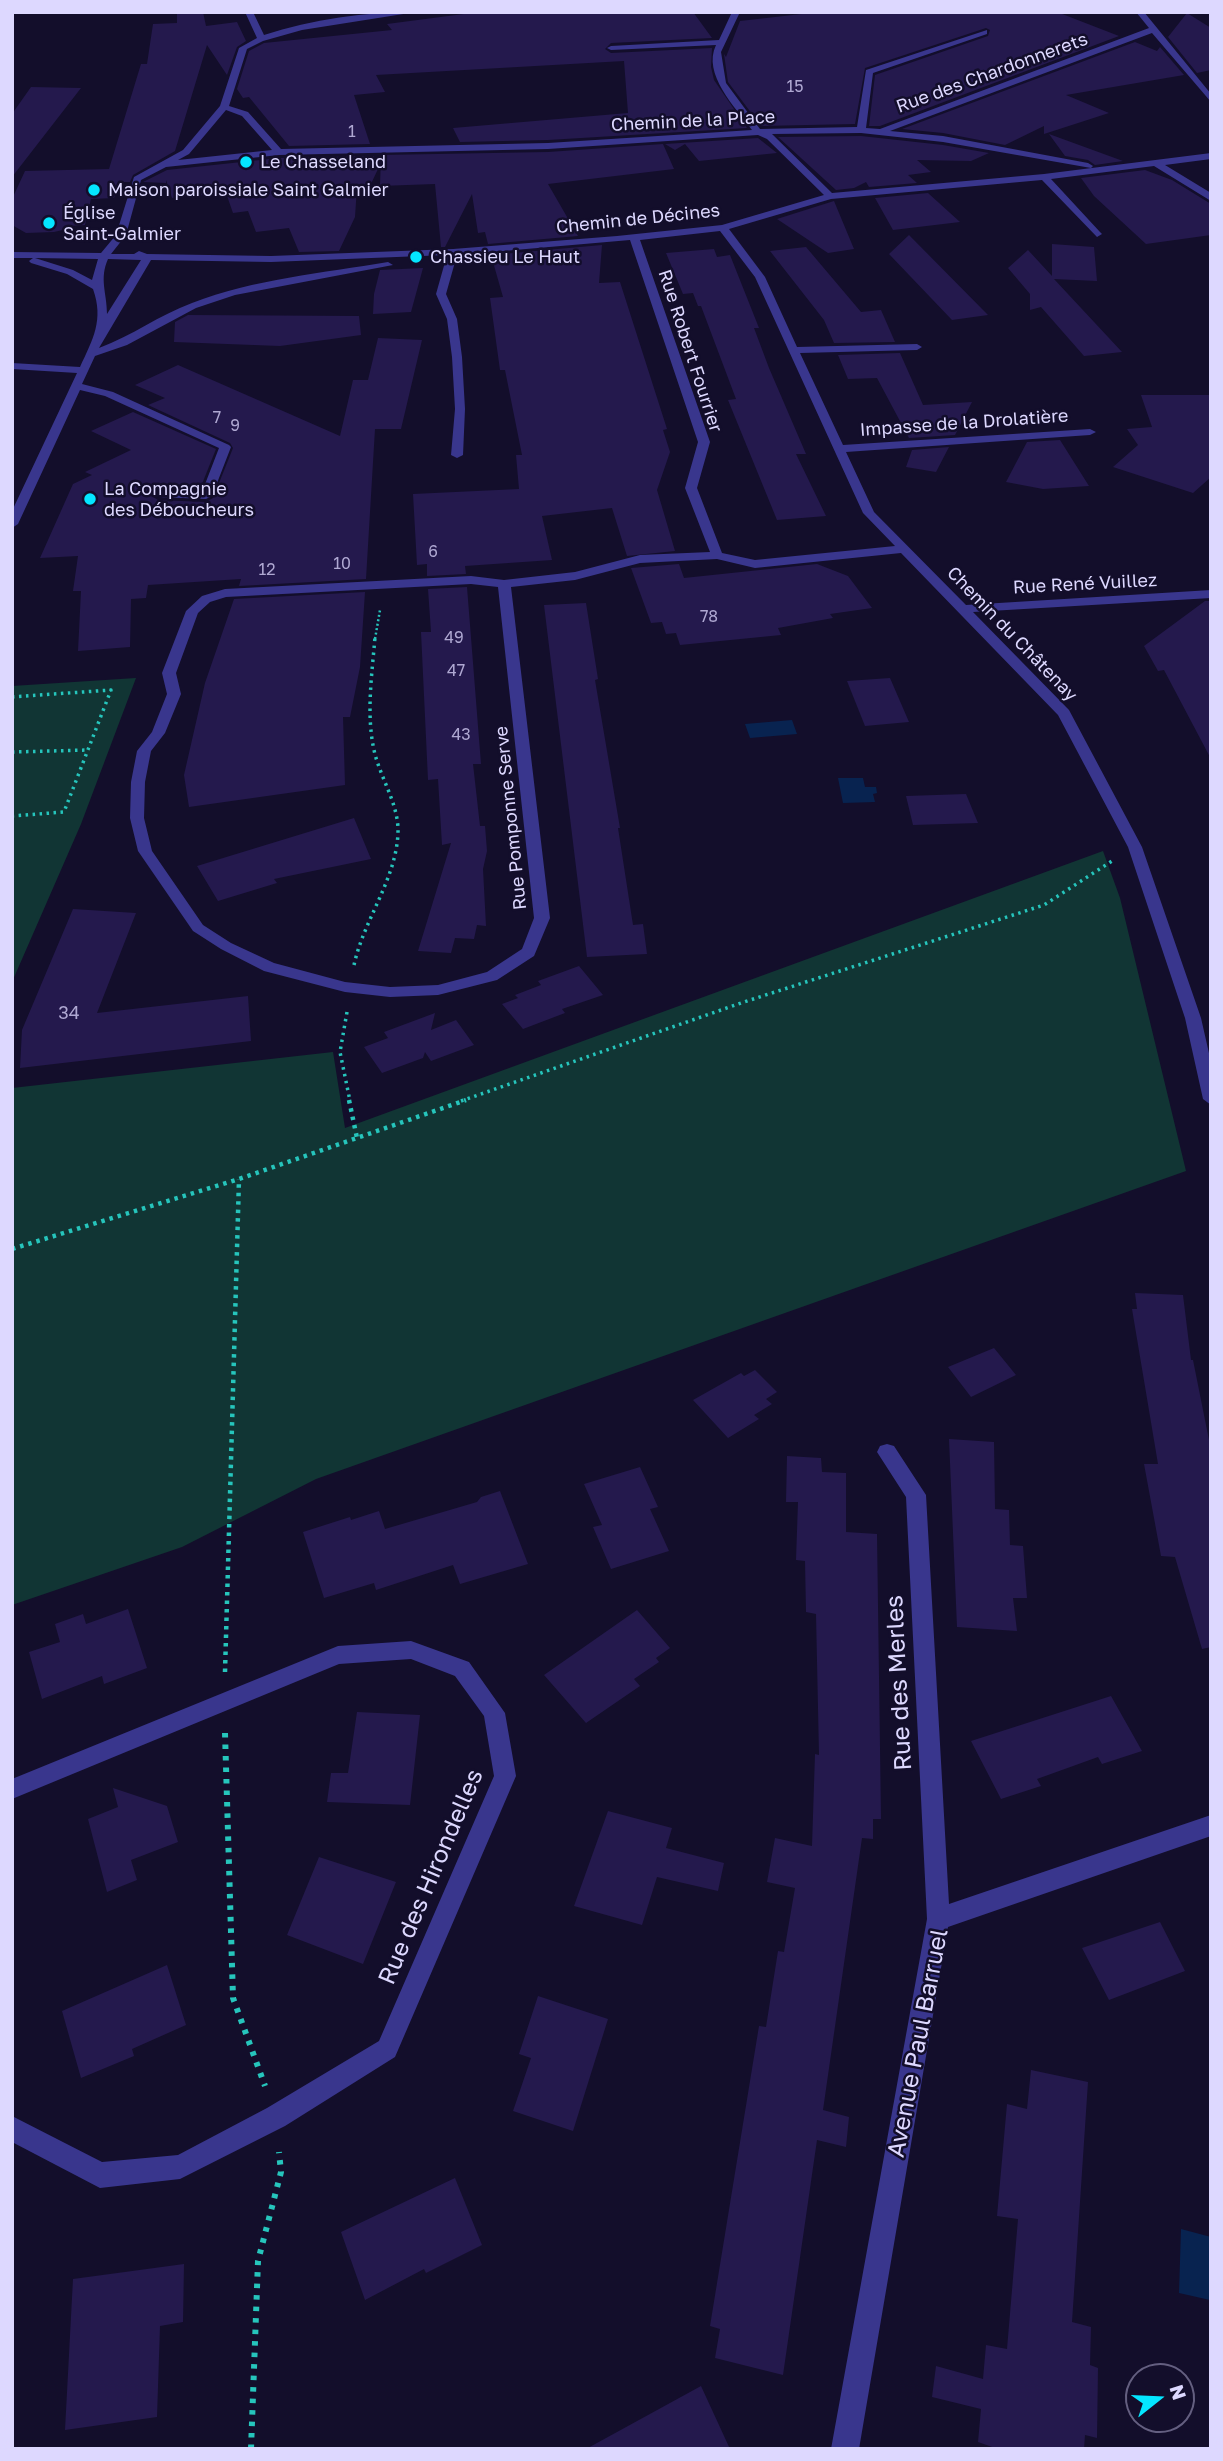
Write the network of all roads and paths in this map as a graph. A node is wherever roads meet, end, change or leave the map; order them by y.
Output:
1 (249, 12) edge
2 (412, 12) edge
3 (736, 12) edge
4 (1140, 12) edge
5 (1152, 30) junction
6 (984, 32) dead end
7 (261, 37) junction
8 (722, 42) junction
9 (611, 48) dead end
10 (1211, 100) edge
11 (224, 107) junction
12 (861, 130) junction
13 (757, 131) junction
14 (881, 131) junction
15 (279, 152) junction
16 (1211, 156) edge
17 (1049, 159) junction
18 (165, 164) junction
19 (1157, 164) junction
20 (1106, 170) junction
21 (1044, 177) junction
22 (1022, 178) junction
23 (830, 196) junction
24 (1211, 198) edge
25 (723, 228) junction
26 (1097, 234) dead end
27 (121, 235) junction
28 (634, 237) junction
29 (453, 252) junction
30 (15, 255) edge
31 (105, 255) junction
32 (147, 258) junction
33 (388, 265) dead end
34 (97, 287) junction
35 (102, 330) junction
36 (917, 347) dead end
37 (794, 350) junction
38 (91, 354) junction
39 (12, 366) edge
40 (83, 370) junction
41 (76, 386) junction
42 (1090, 432) dead end
43 (840, 449) junction
44 (457, 455) dead end
45 (158, 494) dead end
46 (12, 524) edge
47 (904, 549) junction
48 (717, 555) junction
49 (390, 583) junction
50 (504, 584) junction
51 (1211, 594) edge
52 (960, 609) junction
53 (12, 697) edge
54 (89, 750) junction
55 (12, 752) edge
56 (12, 816) edge
57 (1135, 847) junction
58 (352, 988) junction
59 (1211, 1099) edge
60 (357, 1138) junction
61 (239, 1180) junction
62 (12, 1249) edge
63 (887, 1452) dead end
64 (224, 1700) junction
65 (12, 1789) edge
66 (1211, 1825) edge
67 (938, 1919) junction
68 (276, 2117) junction
69 (12, 2128) edge
70 (251, 2449) edge
71 (845, 2449) edge

1 - 7 street
2 - 7 street
3 - 8 street
4 - 5 street
5 - 10 street
5 - 14 street, Rue des Chardonnerets
6 - 12 street
7 - 11 street
8 - 9 street
8 - 13 street
11 - 15 street
11 - 18 street
12 - 13 street, Chemin de la Place
12 - 14 street, Chemin de la Place
13 - 15 street, Chemin de la Place
13 - 23 street
14 - 17 street, Chemin de la Place
15 - 18 street, Chemin de la Place
16 - 19 street, Chemin de Décines
17 - 20 street, Chemin de la Place
17 - 22 street
18 - 27 street
19 - 20 street, Chemin de Décines
19 - 24 street
20 - 21 street, Chemin de Décines
21 - 22 street, Chemin de Décines
21 - 26 street
22 - 23 street, Chemin de Décines
23 - 25 street, Chemin de Décines
25 - 28 street, Chemin de Décines
25 - 37 street, Chemin du Châtenay
27 - 31 street
27 - 32 street
28 - 29 street, Chemin de Décines
28 - 48 street, Rue Robert Fourrier
29 - 32 street, Chemin de Décines
29 - 44 street
30 - 31 street, Chemin de Décines
30 - 34 street
31 - 32 street, Chemin de Décines
31 - 34 street
32 - 35 street
33 - 38 street
34 - 35 street
35 - 38 street
36 - 37 street
37 - 43 street, Chemin du Châtenay
38 - 40 street
39 - 40 street
40 - 41 street
41 - 45 street
41 - 46 street
42 - 43 street, Impasse de la Drolatière
43 - 47 street, Chemin du Châtenay
47 - 48 street, Rue Pomponne Serve
47 - 52 street, Chemin du Châtenay
48 - 50 street, Rue Pomponne Serve
49 - 50 street, Rue Pomponne Serve
49 - 58 path
49 - 58 street, Rue Pomponne Serve
50 - 58 street, Rue Pomponne Serve
51 - 52 street, Rue René Vuillez
52 - 57 street, Chemin du Châtenay
53 - 54 path
54 - 55 path
54 - 56 path
57 - 59 street, Chemin du Châtenay
57 - 60 path
58 - 60 path
60 - 61 path
61 - 62 path
61 - 64 path
63 - 67 street, Rue des Merles
64 - 65 street, Rue des Hirondelles
64 - 68 path
64 - 68 street, Rue des Hirondelles
66 - 67 street, Avenue Paul Barruel
67 - 71 street, Avenue Paul Barruel
68 - 69 street, Rue des Hirondelles
68 - 70 path

